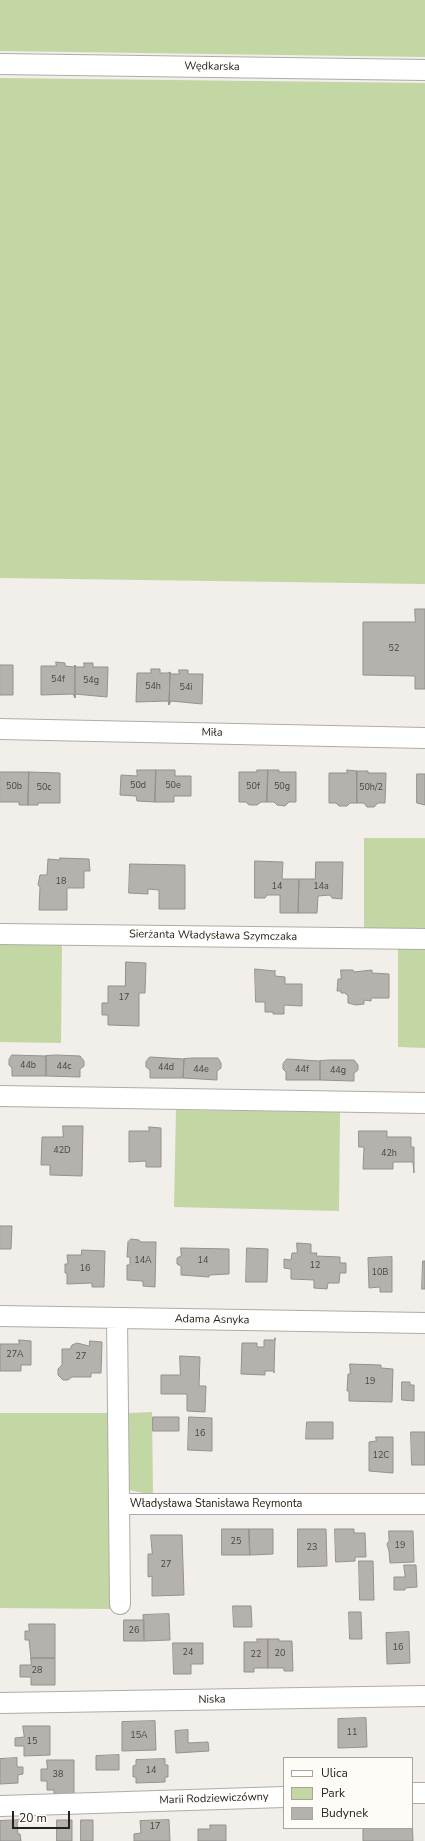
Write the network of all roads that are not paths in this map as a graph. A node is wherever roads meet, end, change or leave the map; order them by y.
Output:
1 (0, 64) edge
2 (425, 70) edge
3 (0, 729) edge
4 (425, 738) edge
5 (0, 934) edge
6 (425, 939) edge
7 (0, 1096) edge
8 (425, 1103) edge
9 (0, 1316) edge
10 (117, 1319) junction
11 (425, 1323) edge
12 (119, 1504) junction
13 (425, 1504) edge
14 (120, 1604) dead end
15 (425, 1696) edge
16 (0, 1704) edge
17 (413, 1793) edge
18 (425, 1793) edge
19 (283, 1797) edge
20 (0, 1806) edge

1 - 2 street, Wędkarska
3 - 4 street, Miła
5 - 6 street, Sierżanta Władysława Szymczaka
7 - 8 street
9 - 10 street, Adama Asnyka
10 - 11 street, Adama Asnyka
10 - 12 street, Władysława Stanisława Reymonta
12 - 13 street, Władysława Stanisława Reymonta
12 - 14 street
15 - 16 street, Niska
17 - 18 street
19 - 20 street, Marii Rodziewiczówny

